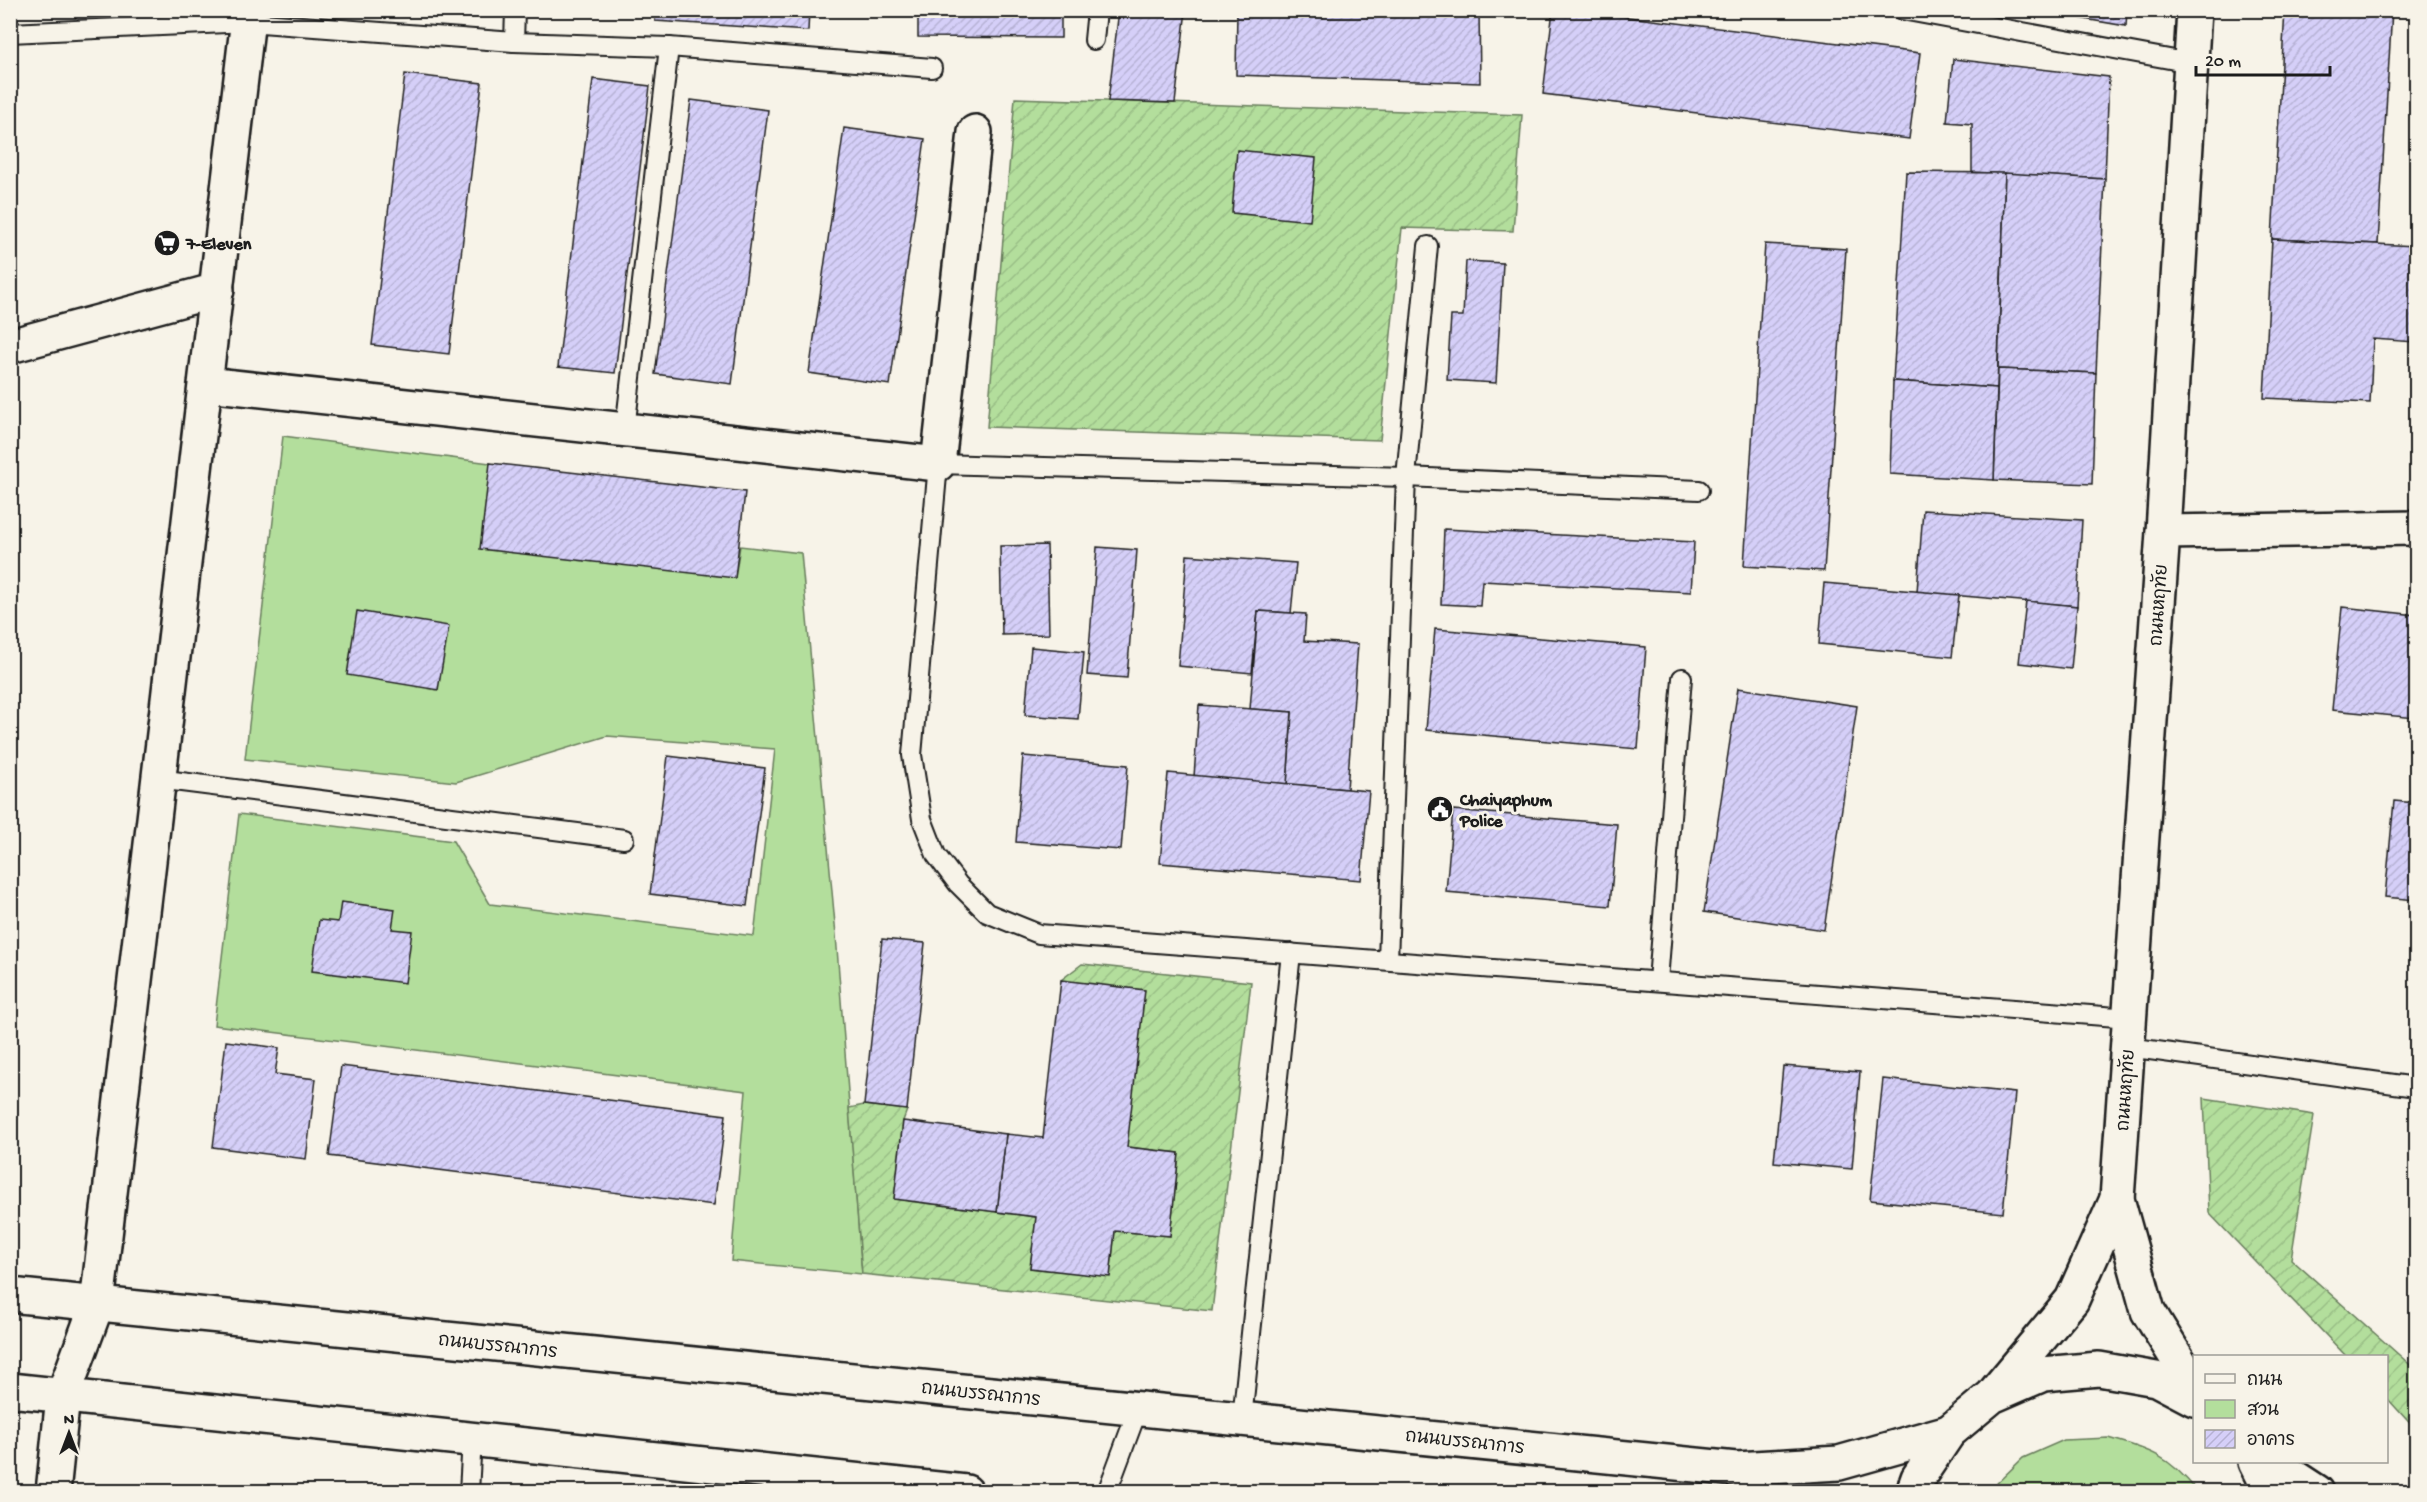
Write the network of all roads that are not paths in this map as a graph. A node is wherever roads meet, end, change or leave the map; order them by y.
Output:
1 (515, 10) edge
2 (1097, 10) edge
3 (1902, 10) edge
4 (2194, 10) edge
5 (249, 16) edge
6 (10, 33) edge
7 (1094, 40) dead end
8 (514, 42) junction
9 (669, 47) junction
10 (2191, 63) junction
11 (932, 68) dead end
12 (975, 132) dead end
13 (1428, 246) dead end
14 (216, 290) junction
15 (10, 346) edge
16 (206, 384) junction
17 (625, 430) junction
18 (938, 464) junction
19 (1406, 477) junction
20 (1699, 490) dead end
21 (2416, 528) edge
22 (2163, 532) junction
23 (1682, 678) dead end
24 (158, 779) junction
25 (624, 840) dead end
26 (1291, 953) junction
27 (1388, 960) junction
28 (1658, 981) junction
29 (2129, 1032) junction
30 (2416, 1087) edge
31 (2117, 1199) junction
32 (10, 1295) edge
33 (97, 1304) junction
34 (2193, 1384) edge
35 (10, 1390) edge
36 (63, 1396) junction
37 (1992, 1396) junction
38 (2193, 1398) edge
39 (1138, 1409) junction
40 (1242, 1419) junction
41 (1949, 1432) junction
42 (472, 1438) junction
43 (2256, 1463) edge
44 (2274, 1463) edge
45 (760, 1480) edge
46 (53, 1491) edge
47 (469, 1491) edge
48 (959, 1491) edge
49 (1107, 1491) edge
50 (1913, 1491) edge
51 (2270, 1491) edge
52 (2317, 1491) edge

1 - 8 lane
2 - 7 lane
3 - 10 lane
4 - 10 main road, ถนนหฤทัย
5 - 6 lane
5 - 8 lane
5 - 14 main road
8 - 9 lane
9 - 11 lane
9 - 17 lane
10 - 22 main road, ถนนหฤทัย
12 - 18 main road
13 - 19 lane
14 - 15 main road
14 - 16 main road
16 - 17 main road
16 - 24 main road
17 - 18 main road
18 - 19 lane
18 - 26 lane
19 - 20 lane
19 - 27 lane
21 - 22 main road
22 - 29 main road, ถนนหฤทัย
23 - 28 lane
24 - 25 lane
24 - 33 main road
26 - 27 lane
26 - 40 lane
27 - 28 lane
28 - 29 lane
29 - 30 lane
29 - 31 main road, ถนนหฤทัย
31 - 34 main road, ถนนหฤทัย
31 - 37 main road, ถนนหฤทัย
32 - 33 main road, ถนนบรรณาการ
33 - 36 main road
33 - 39 main road, ถนนบรรณาการ
35 - 36 main road
36 - 42 main road
36 - 46 main road
37 - 38 main road
37 - 41 main road
39 - 40 main road, ถนนบรรณาการ
39 - 49 lane
40 - 41 main road, ถนนบรรณาการ
41 - 50 main road
42 - 45 main road
42 - 47 lane
43 - 51 main road
44 - 52 main road
45 - 48 main road

